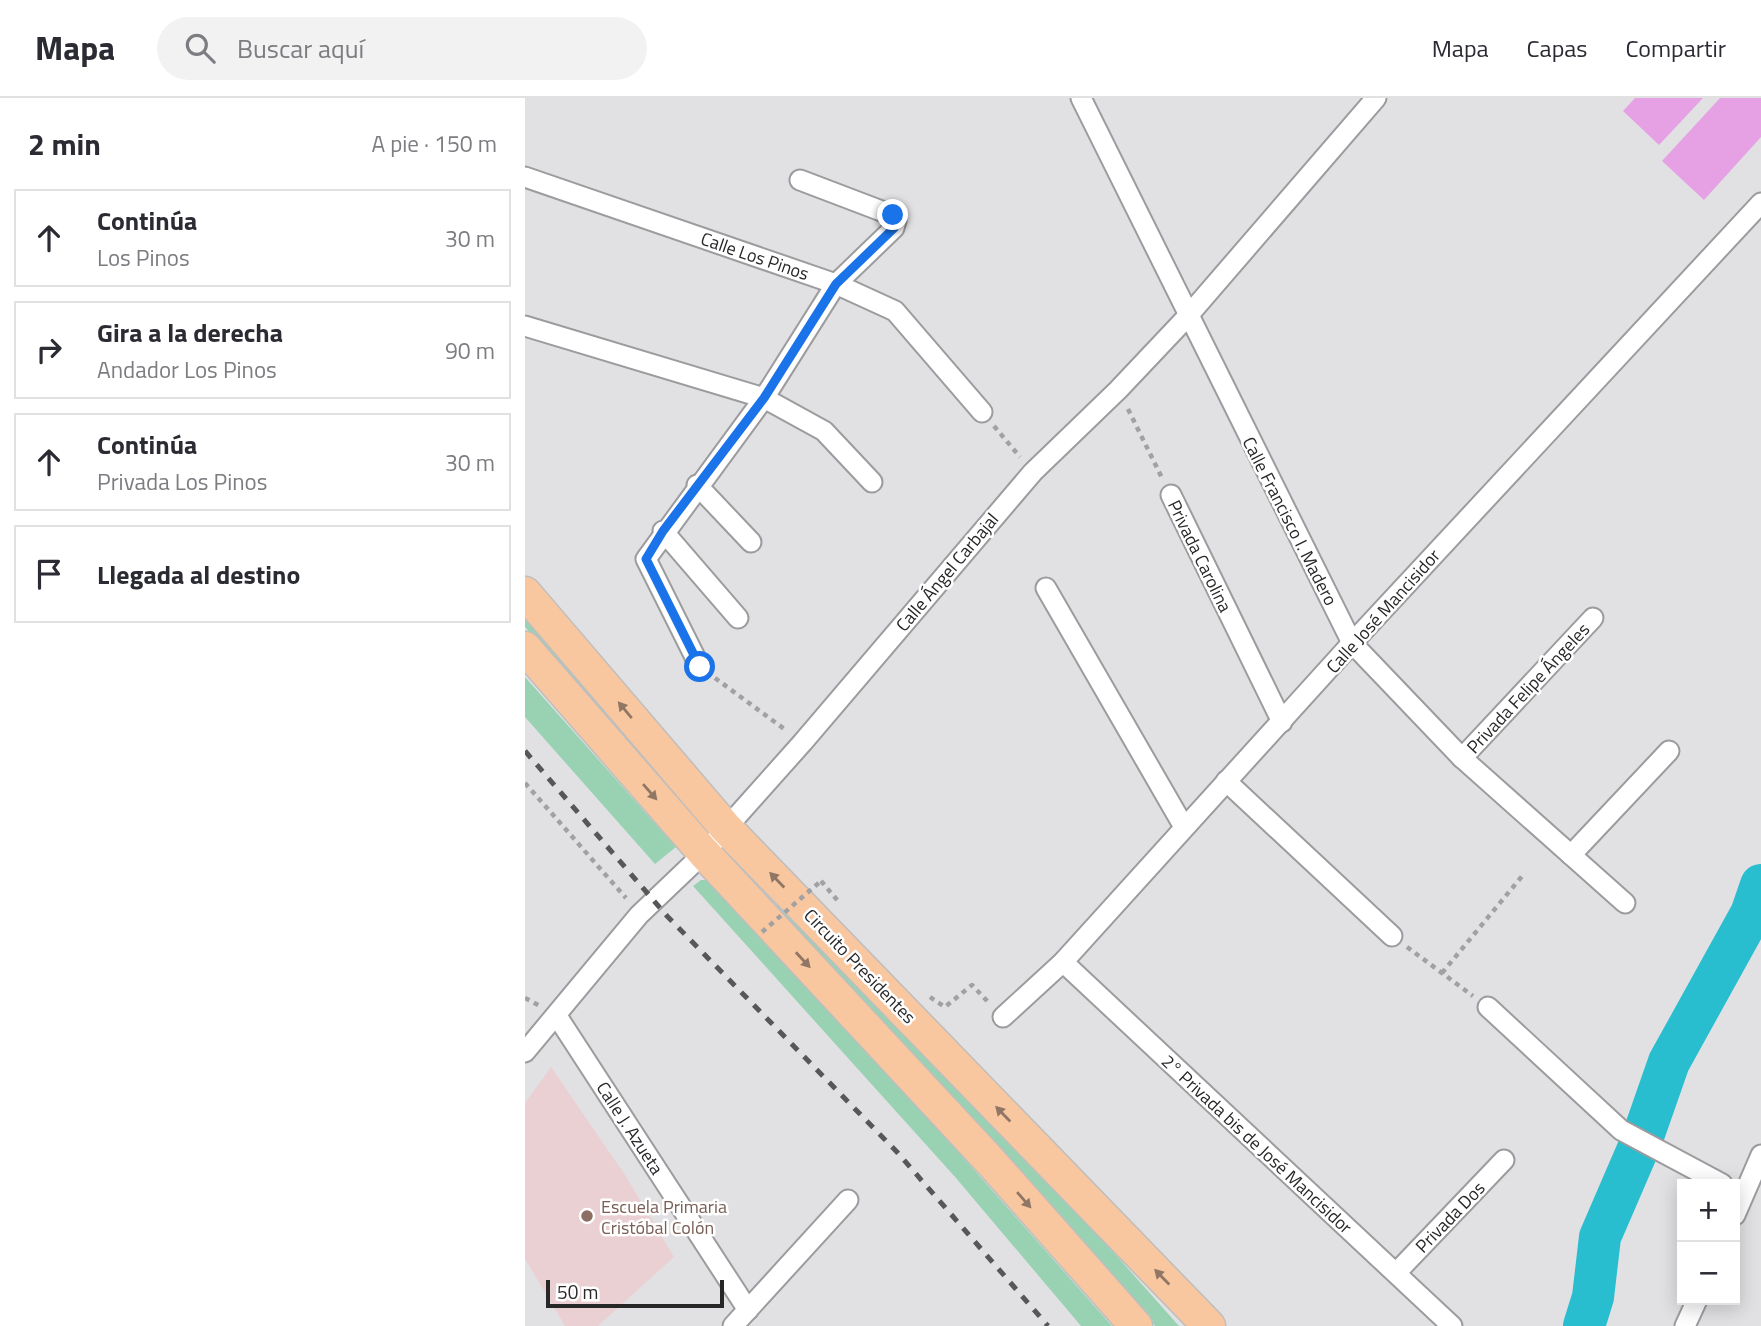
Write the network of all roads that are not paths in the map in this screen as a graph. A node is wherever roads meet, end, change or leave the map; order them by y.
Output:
1 (1081, 98) edge
2 (1376, 98) edge
3 (525, 178) edge
4 (800, 180) dead end
5 (1761, 203) edge
6 (836, 284) junction
7 (1187, 317) junction
8 (525, 326) edge
9 (764, 398) junction
10 (982, 412) road end
11 (872, 482) dead end
12 (698, 485) junction
13 (1171, 495) road end
14 (663, 531) junction
15 (751, 542) dead end
16 (1046, 589) dead end
17 (525, 593) edge
18 (738, 618) dead end
19 (1593, 618) dead end
20 (1352, 643) junction
21 (525, 648) edge
22 (700, 667) road end
23 (1282, 722) junction
24 (1669, 751) dead end
25 (1462, 758) junction
26 (1226, 780) junction
27 (1184, 827) junction
28 (726, 828) junction
29 (704, 853) junction
30 (1571, 855) junction
31 (1625, 903) dead end
32 (1392, 936) road end
33 (1063, 962) junction
34 (1488, 1007) road end
35 (557, 1016) junction
36 (1003, 1017) road end
37 (525, 1052) edge
38 (1761, 1155) edge
39 (1504, 1160) dead end
40 (1713, 1179) edge
41 (1740, 1192) edge
42 (848, 1200) dead end
43 (1396, 1273) junction
44 (1695, 1305) edge
45 (748, 1310) junction
46 (733, 1326) edge
47 (1136, 1326) edge
48 (1209, 1326) edge
49 (1453, 1326) edge
50 (1685, 1326) edge

1 - 7 street, Calle Francisco I. Madero
2 - 7 street, Calle Ángel Carbajal
3 - 6 street, Calle Los Pinos
4 - 6 street
5 - 20 street, Calle José Mancisidor
6 - 9 street
6 - 10 street, Calle Los Pinos
7 - 20 street, Calle Francisco I. Madero
7 - 28 street, Calle Ángel Carbajal
8 - 9 street
9 - 11 street
9 - 12 street
12 - 14 street
12 - 15 street
13 - 23 street, Privada Carolina
14 - 18 street
14 - 22 street
16 - 27 street
28 -> 17 main road, Circuito Presidentes
19 - 25 street, Privada Felipe Ángeles
20 - 23 street, Calle José Mancisidor
20 - 25 street, Calle Francisco I. Madero
21 -> 29 main road, Circuito Presidentes
23 - 26 street, Calle José Mancisidor
24 - 30 street
25 - 30 street, Calle Francisco I. Madero
26 - 27 street, Calle José Mancisidor
26 - 32 street
27 - 33 street, Calle José Mancisidor
28 - 29 street, Calle Ángel Carbajal
48 -> 28 main road, Circuito Presidentes
29 - 35 street, Calle Ángel Carbajal
29 -> 47 main road, Circuito Presidentes
30 - 31 street, Calle Francisco I. Madero
33 - 36 street, Calle José Mancisidor
33 - 43 street, 2° Privada bis de José Mancisidor
34 - 40 street
35 - 37 street, Calle Ángel Carbajal
35 - 45 street, Calle J. Azueta
38 - 41 street
39 - 43 street, Privada Dos
42 - 45 street
43 - 49 street, 2° Privada bis de José Mancisidor
44 - 50 street
45 - 46 street

